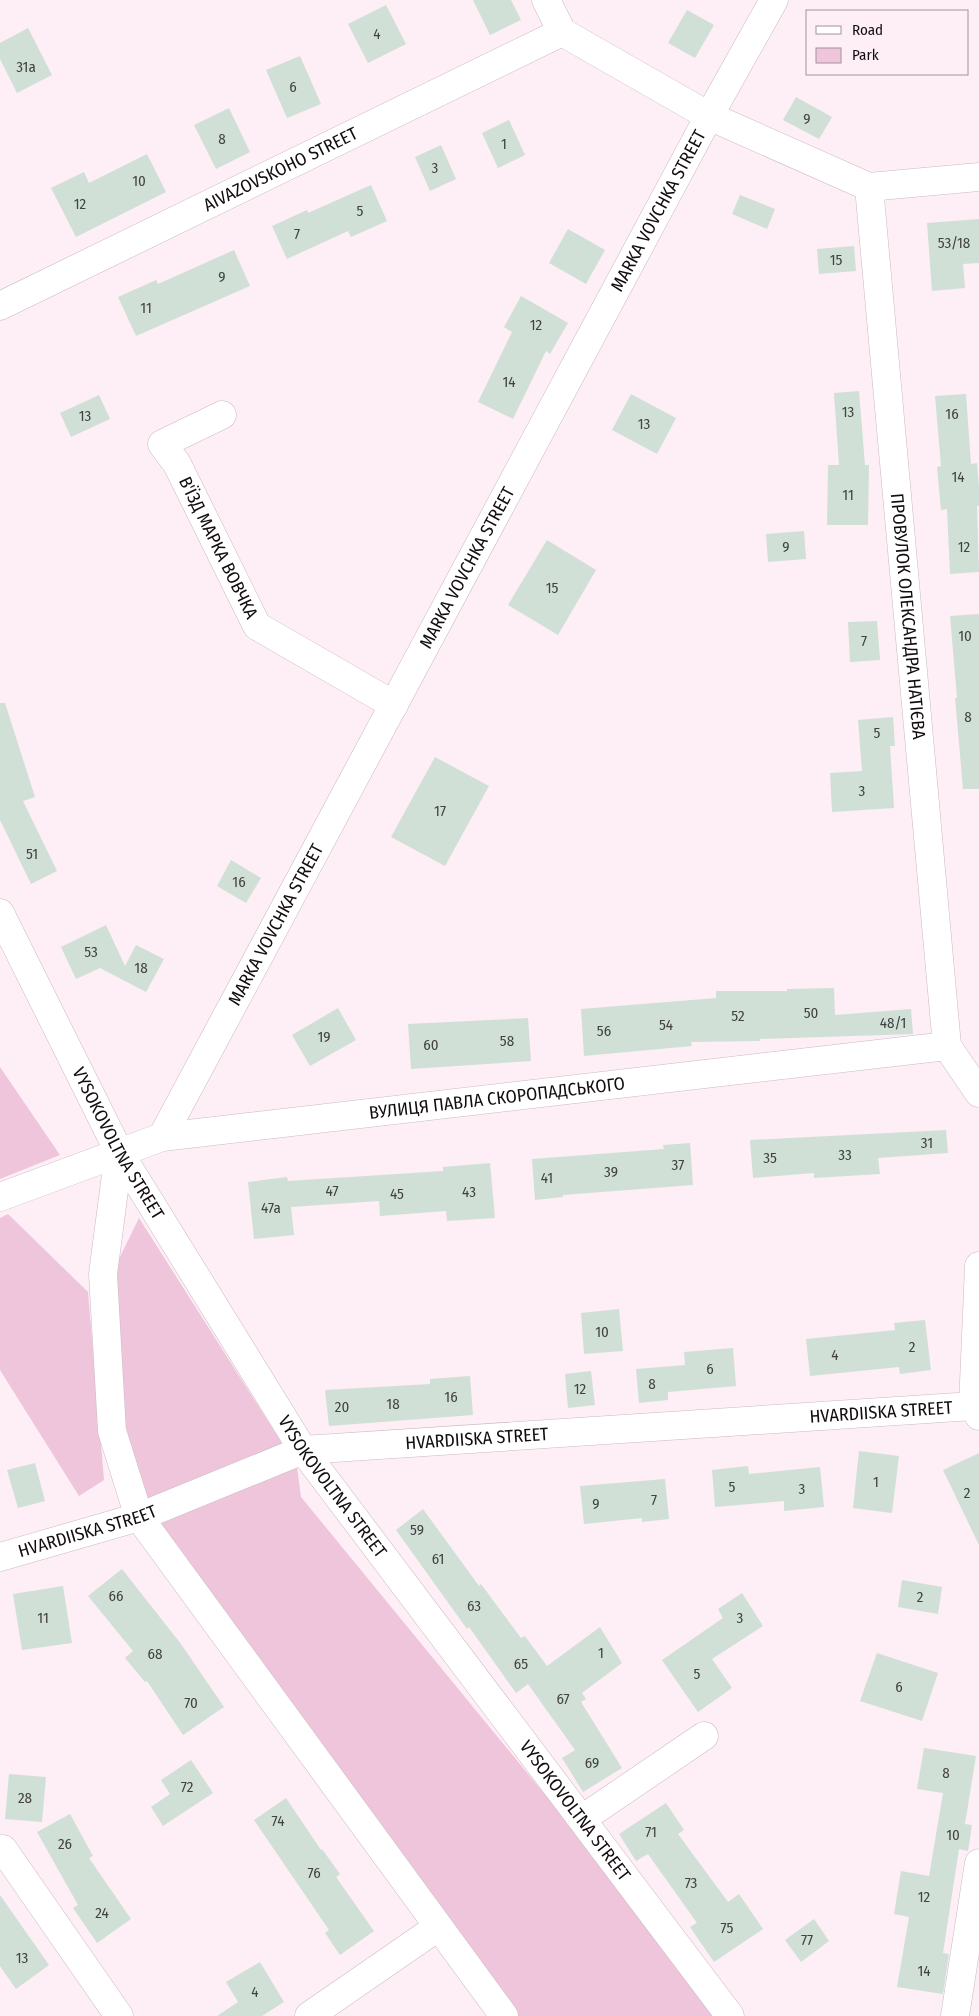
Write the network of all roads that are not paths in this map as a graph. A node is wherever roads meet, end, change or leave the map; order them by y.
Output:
1 (546, 0) edge
2 (774, 0) edge
3 (562, 32) junction
4 (709, 116) junction
5 (979, 177) edge
6 (869, 187) junction
7 (0, 306) edge
8 (222, 415) dead end
9 (394, 705) junction
10 (0, 913) edge
11 (947, 1046) junction
12 (979, 1093) edge
13 (162, 1137) junction
14 (119, 1152) junction
15 (0, 1197) edge
16 (979, 1266) edge
17 (976, 1411) edge
18 (303, 1450) junction
19 (139, 1517) junction
20 (0, 1557) edge
21 (704, 1736) dead end
22 (582, 1819) junction
23 (3, 1849) dead end
24 (979, 1863) edge
25 (438, 1927) junction
26 (119, 2016) edge
27 (309, 2016) edge
28 (504, 2016) edge
29 (730, 2016) edge
30 (955, 2016) edge

1 - 3 street
2 - 4 street, MARKA VOVCHKA STREET
3 - 4 street
3 - 7 street, AIVAZOVSKOHO STREET
4 - 6 street
4 - 9 street, MARKA VOVCHKA STREET
5 - 6 street
6 - 11 street, ПРОВУЛОК ОЛЕКСАНДРА НАТІЄВА
8 - 9 street, В'ЇЗД МАРКА ВОВЧКА
9 - 13 street, MARKA VOVCHKA STREET
10 - 14 street, VYSOKOVOLTNA STREET
11 - 12 street
11 - 13 street, ВУЛИЦЯ ПАВЛА СКОРОПАДСЬКОГО
13 - 14 street, ВУЛИЦЯ ПАВЛА СКОРОПАДСЬКОГО
14 - 15 street, ВУЛИЦЯ ПАВЛА СКОРОПАДСЬКОГО
14 - 18 street, VYSOKOVOLTNA STREET
14 - 19 street
16 - 17 street
17 - 18 street, HVARDIISKA STREET
18 - 19 street, HVARDIISKA STREET
18 - 22 street, VYSOKOVOLTNA STREET
19 - 20 street, HVARDIISKA STREET
19 - 25 street
21 - 22 street
22 - 29 street, VYSOKOVOLTNA STREET
23 - 26 street
24 - 30 street
25 - 27 street
25 - 28 street

